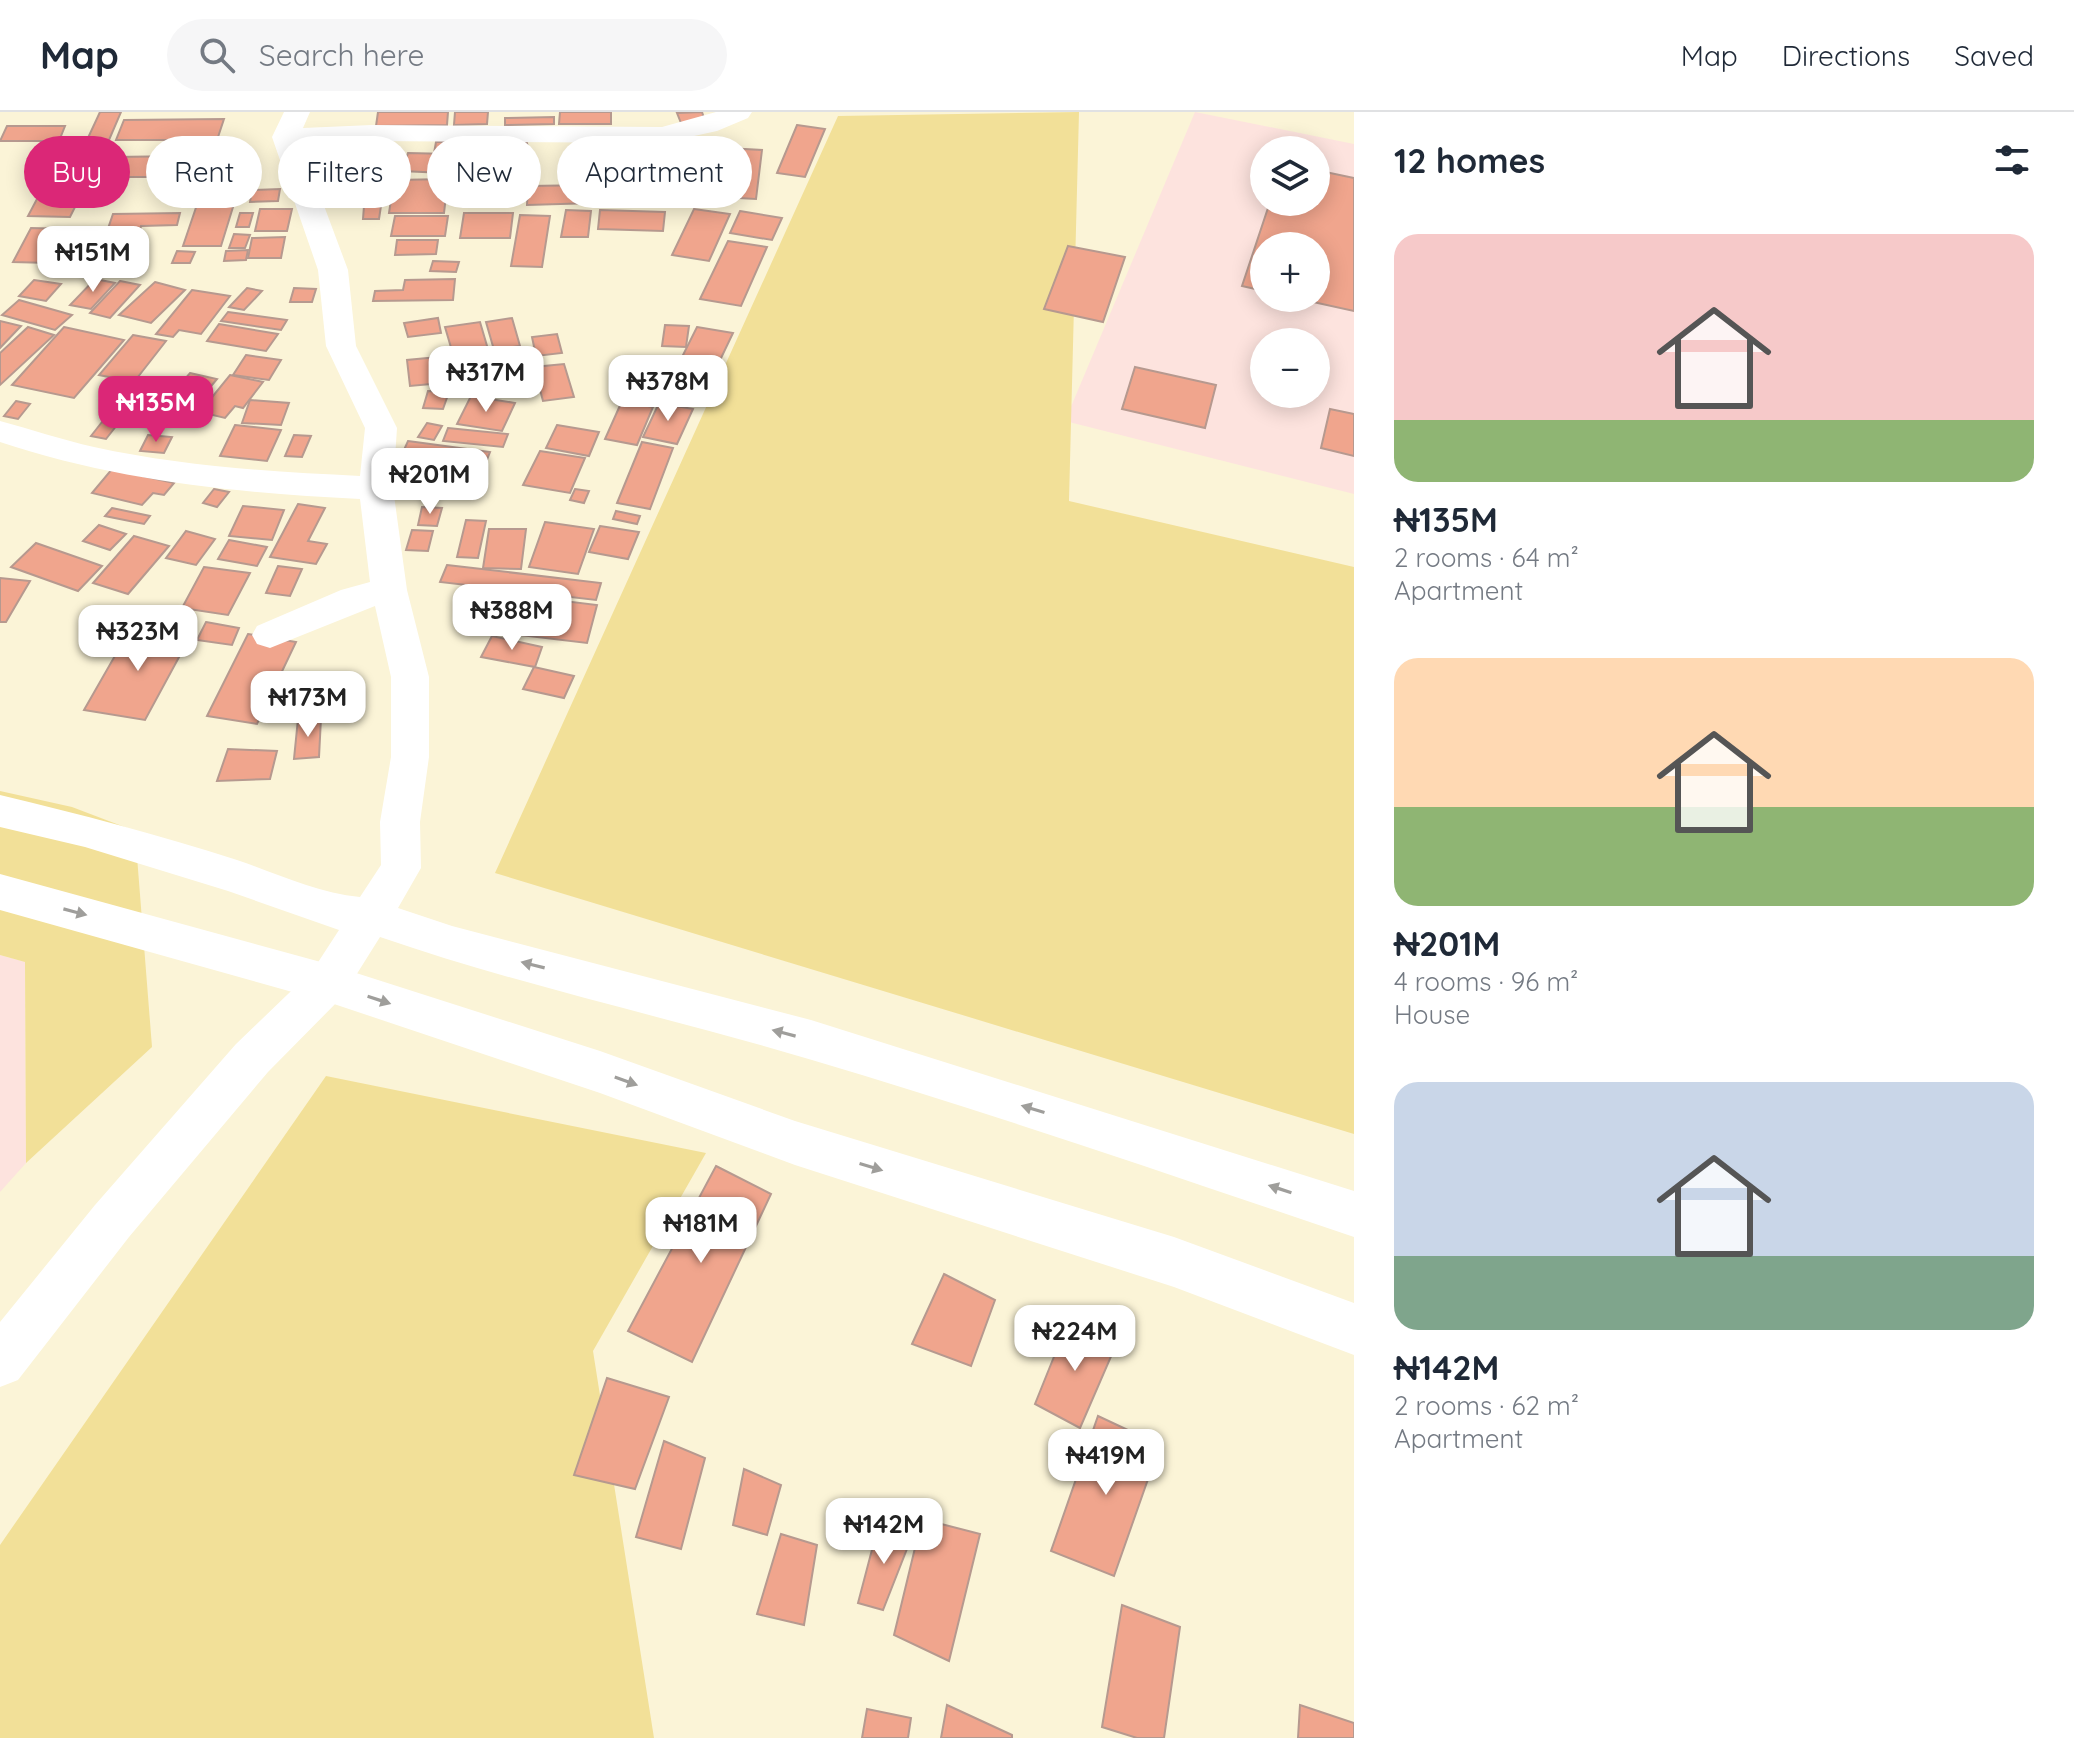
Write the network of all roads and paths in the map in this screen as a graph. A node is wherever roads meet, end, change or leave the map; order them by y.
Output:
1 (737, 112) edge
2 (291, 124) edge
3 (0, 431) edge
4 (376, 488) junction
5 (389, 590) junction
6 (270, 635) dead end
7 (0, 811) edge
8 (0, 892) edge
9 (370, 916) junction
10 (328, 983) junction
11 (1354, 1214) edge
12 (1354, 1329) edge
13 (0, 1362) edge

1 - 2 street
2 - 4 street
3 - 4 street
4 - 5 street
5 - 6 street
5 - 9 street
7 - 9 street
8 -> 10 street
9 - 10 street
11 -> 9 street
10 -> 12 street
10 - 13 street

